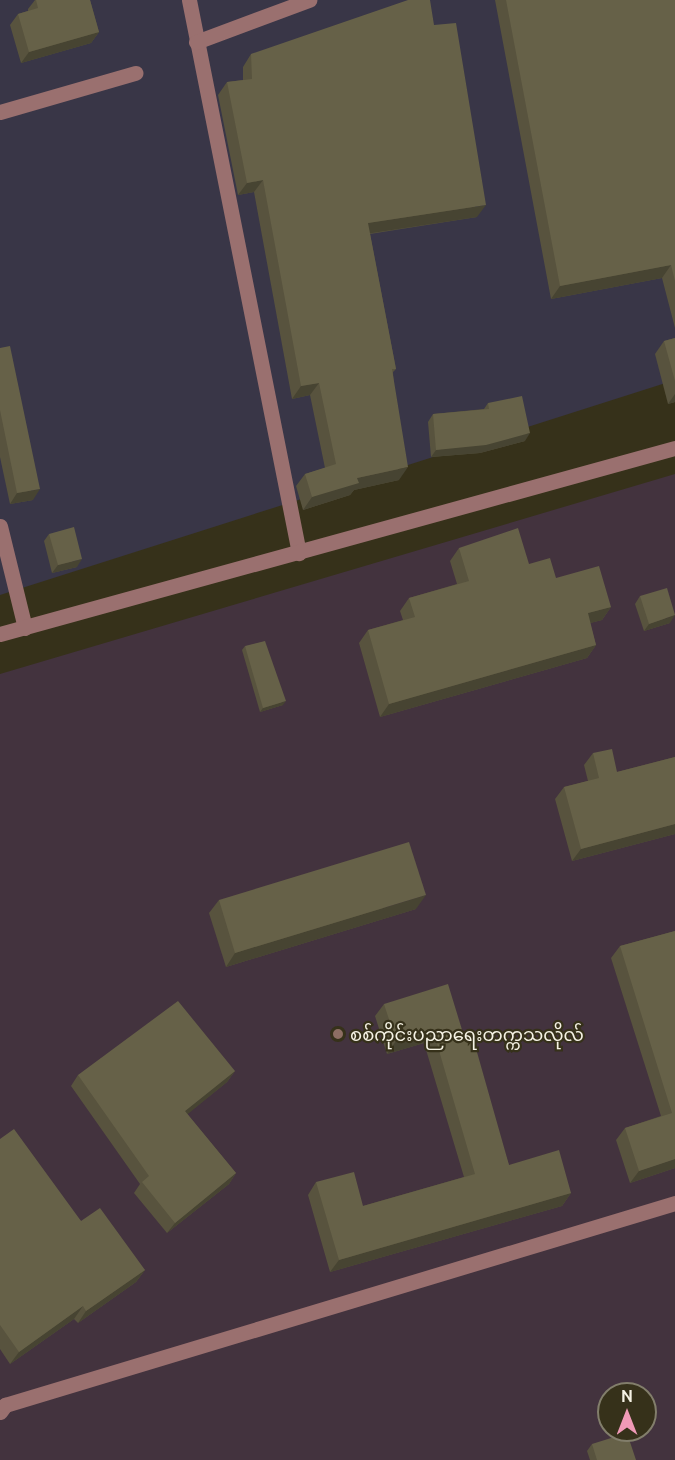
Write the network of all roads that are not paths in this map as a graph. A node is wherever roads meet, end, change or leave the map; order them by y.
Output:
1 (189, 0) edge
2 (309, 0) edge
3 (196, 42) junction
4 (135, 73) dead end
5 (0, 112) edge
6 (675, 448) edge
7 (0, 526) edge
8 (299, 553) junction
9 (25, 628) junction
10 (0, 634) edge
11 (675, 1203) edge
12 (0, 1412) edge

1 - 3 street
2 - 3 street
3 - 8 street
4 - 5 street
6 - 8 street
7 - 9 street
8 - 9 street
9 - 10 street
11 - 12 street

